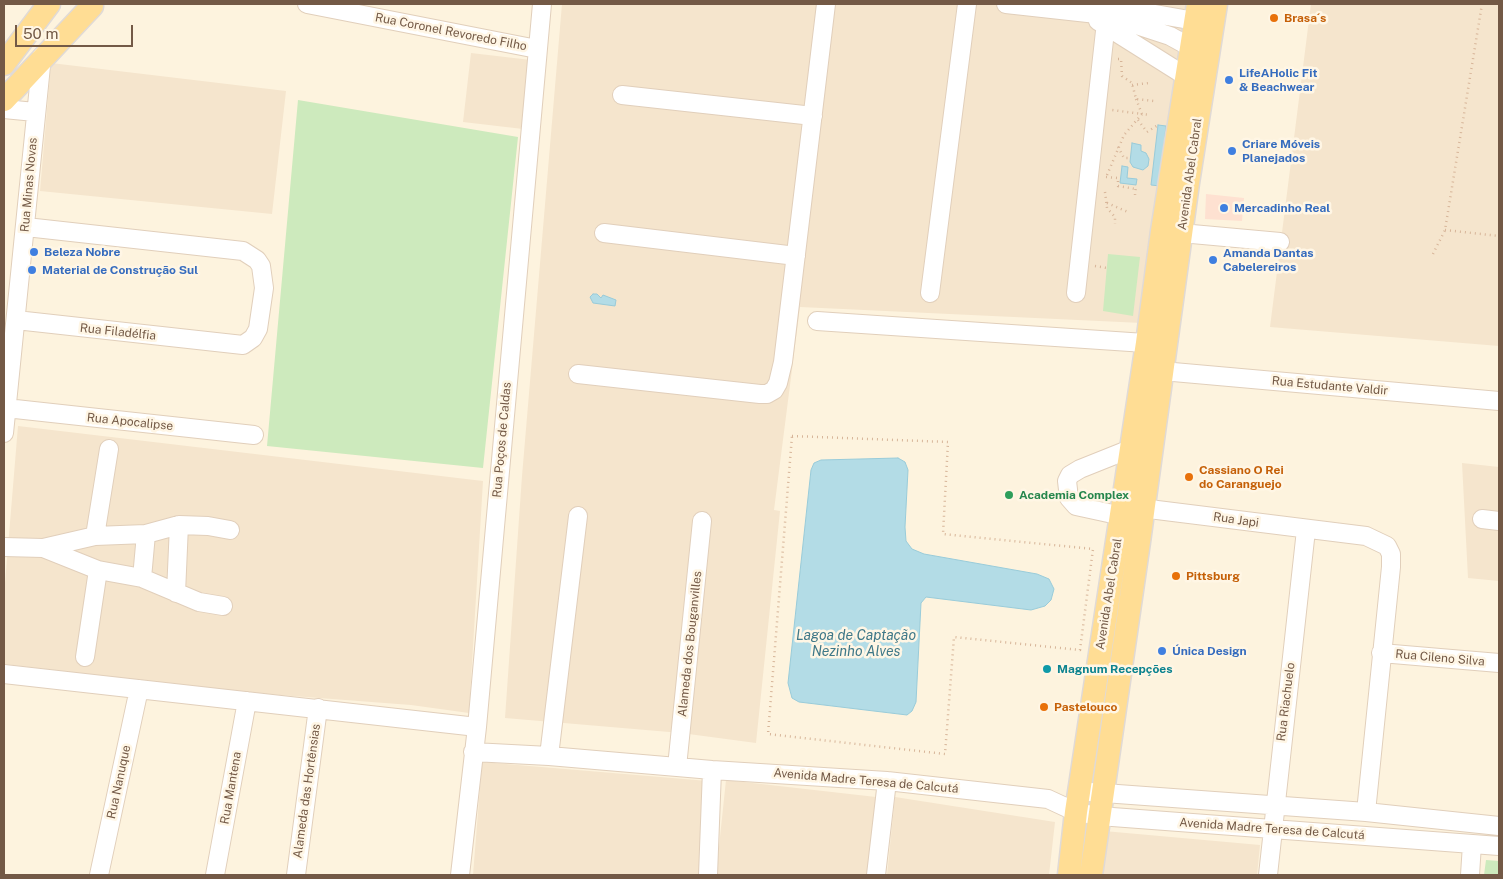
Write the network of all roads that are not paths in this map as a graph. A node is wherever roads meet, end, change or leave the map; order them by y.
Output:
1 (86, 4) edge
2 (314, 4) edge
3 (542, 4) edge
4 (826, 4) edge
5 (967, 4) edge
6 (1006, 4) edge
7 (1216, 4) edge
8 (47, 5) edge
9 (1107, 12) edge
10 (1197, 13) edge
11 (537, 48) junction
12 (1192, 48) junction
13 (42, 56) junction
14 (4, 64) edge
15 (1188, 77) junction
16 (622, 95) dead end
17 (4, 100) edge
18 (4, 109) edge
19 (35, 112) junction
20 (813, 116) junction
21 (26, 227) junction
22 (604, 232) dead end
23 (1172, 232) junction
24 (1280, 242) dead end
25 (796, 256) junction
26 (930, 293) dead end
27 (1076, 293) dead end
28 (16, 320) junction
29 (817, 321) dead end
30 (1156, 344) junction
31 (1162, 371) junction
32 (578, 374) dead end
33 (1499, 401) edge
34 (6, 408) junction
35 (4, 433) edge
36 (254, 435) dead end
37 (1130, 448) junction
38 (109, 449) dead end
39 (1129, 510) junction
40 (578, 516) dead end
41 (702, 521) dead end
42 (179, 525) junction
43 (230, 530) dead end
44 (1306, 530) junction
45 (146, 534) junction
46 (95, 536) junction
47 (4, 546) edge
48 (43, 548) junction
49 (98, 570) junction
50 (142, 578) junction
51 (176, 593) junction
52 (223, 606) dead end
53 (1381, 653) junction
54 (84, 657) dead end
55 (1499, 663) edge
56 (4, 674) edge
57 (139, 688) junction
58 (247, 700) junction
59 (318, 708) junction
60 (476, 727) junction
61 (474, 749) junction
62 (550, 752) junction
63 (677, 763) junction
64 (712, 770) junction
65 (887, 781) junction
66 (1102, 793) junction
67 (1077, 802) junction
68 (1274, 805) junction
69 (1366, 812) junction
70 (1099, 816) junction
71 (1499, 826) edge
72 (1272, 830) junction
73 (1472, 844) junction
74 (1499, 846) edge
75 (99, 875) edge
76 (214, 875) edge
77 (296, 875) edge
78 (460, 875) edge
79 (708, 875) edge
80 (876, 875) edge
81 (1069, 875) edge
82 (1091, 875) edge
83 (1268, 875) edge
84 (1470, 875) edge

1 - 13 main road
2 - 11 street, Rua Coronel Revoredo Filho
3 - 11 street, Rua Poços de Caldas
4 - 20 street
5 - 26 street
6 - 9 street
7 - 23 main road, Avenida Abel Cabral
8 - 14 main road
9 - 10 street
9 - 12 street
9 - 15 street
9 - 27 street
10 - 12 main road, Avenida Abel Cabral
11 - 60 street, Rua Poços de Caldas
12 - 15 main road, Avenida Abel Cabral
13 - 17 main road
13 - 19 street, Rua Minas Novas
15 - 23 main road, Avenida Abel Cabral
16 - 20 street
18 - 19 street
19 - 21 street, Rua Minas Novas
20 - 25 street
21 - 28 street, Rua Minas Novas
21 - 28 street, Rua Filadélfia
22 - 25 street
23 - 24 street
23 - 30 main road, Avenida Abel Cabral
25 - 32 street
28 - 34 street, Rua Minas Novas
29 - 30 street
30 - 31 main road, Avenida Abel Cabral
30 - 37 main road, Avenida Abel Cabral
31 - 33 street, Rua Estudante Valdir
31 - 39 main road, Avenida Abel Cabral
34 - 35 street, Rua Minas Novas
34 - 36 street, Rua Apocalipse
37 - 39 main road, Avenida Abel Cabral
37 - 39 street, Rua Japi
38 - 46 street
39 - 44 street, Rua Japi
39 - 66 main road, Avenida Abel Cabral
39 - 67 main road, Avenida Abel Cabral
40 - 62 street
41 - 63 street, Alameda dos Bouganvilles
42 - 43 street
42 - 45 street
42 - 51 street
44 - 53 street, Rua Japi
44 - 68 street, Rua Riachuelo
45 - 46 street
45 - 50 street
46 - 48 street
47 - 48 street
48 - 49 street
49 - 50 street
49 - 54 street
50 - 51 street
51 - 52 street
53 - 55 street, Rua Cileno Silva
53 - 69 street, Rua Japi
56 - 57 street
57 - 58 street
57 - 75 street, Rua Nanuque
58 - 59 street
58 - 76 street, Rua Mantena
59 - 60 street
59 - 77 street, Alameda das Hortênsias
60 - 61 street, Rua Poços de Caldas
61 - 62 street, Avenida Madre Teresa de Calcutá
61 - 78 street, Rua Poços de Caldas
62 - 63 street, Avenida Madre Teresa de Calcutá
63 - 64 street, Avenida Madre Teresa de Calcutá
64 - 65 street, Avenida Madre Teresa de Calcutá
64 - 79 street
65 - 67 street, Avenida Madre Teresa de Calcutá
65 - 80 street
66 - 67 street, Avenida Madre Teresa de Calcutá
66 - 68 street, Avenida Madre Teresa de Calcutá
66 - 70 main road, Avenida Abel Cabral
67 - 70 street, Avenida Madre Teresa de Calcutá
67 - 81 main road, Avenida Abel Cabral
68 - 69 street, Avenida Madre Teresa de Calcutá
68 - 72 street, Rua Riachuelo
69 - 71 street, Avenida Madre Teresa de Calcutá
70 - 72 street, Avenida Madre Teresa de Calcutá
70 - 82 main road, Avenida Abel Cabral
72 - 73 street, Avenida Madre Teresa de Calcutá
72 - 83 street, Rua Riachuelo
73 - 74 street, Avenida Madre Teresa de Calcutá
73 - 84 street

